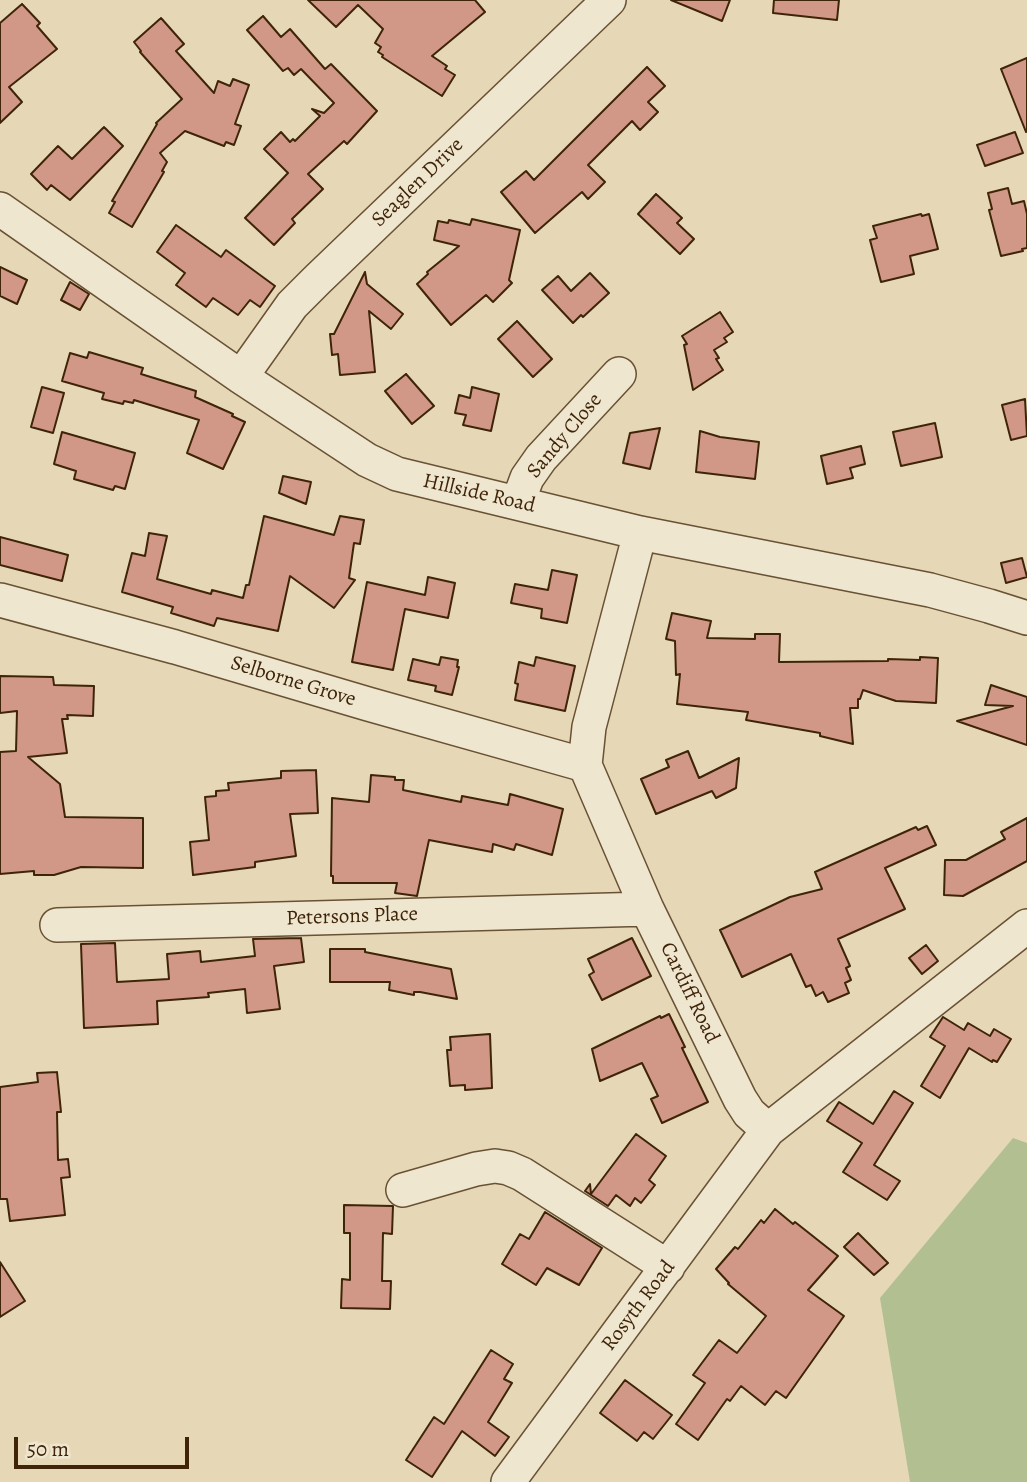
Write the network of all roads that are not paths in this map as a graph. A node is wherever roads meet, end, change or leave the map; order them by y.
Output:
1 (609, 0) edge
2 (0, 209) edge
3 (619, 374) dead end
4 (241, 377) junction
5 (518, 502) junction
6 (639, 533) junction
7 (0, 600) edge
8 (1027, 618) edge
9 (585, 765) junction
10 (648, 909) junction
11 (57, 925) dead end
12 (1027, 926) edge
13 (768, 1130) junction
14 (403, 1191) dead end
15 (668, 1267) junction
16 (508, 1482) edge

1 - 4 street, Seaglen Drive
2 - 4 street, Hillside Road
3 - 5 street, Sandy Close
4 - 5 street, Hillside Road
5 - 6 street, Hillside Road
6 - 8 street, Hillside Road
6 - 9 street, Cardiff Road
7 - 9 street, Selborne Grove
9 - 10 street, Cardiff Road
10 - 11 street, Petersons Place
10 - 13 street, Cardiff Road
12 - 13 street
13 - 15 street, Rosyth Road
14 - 15 street
15 - 16 street, Rosyth Road

